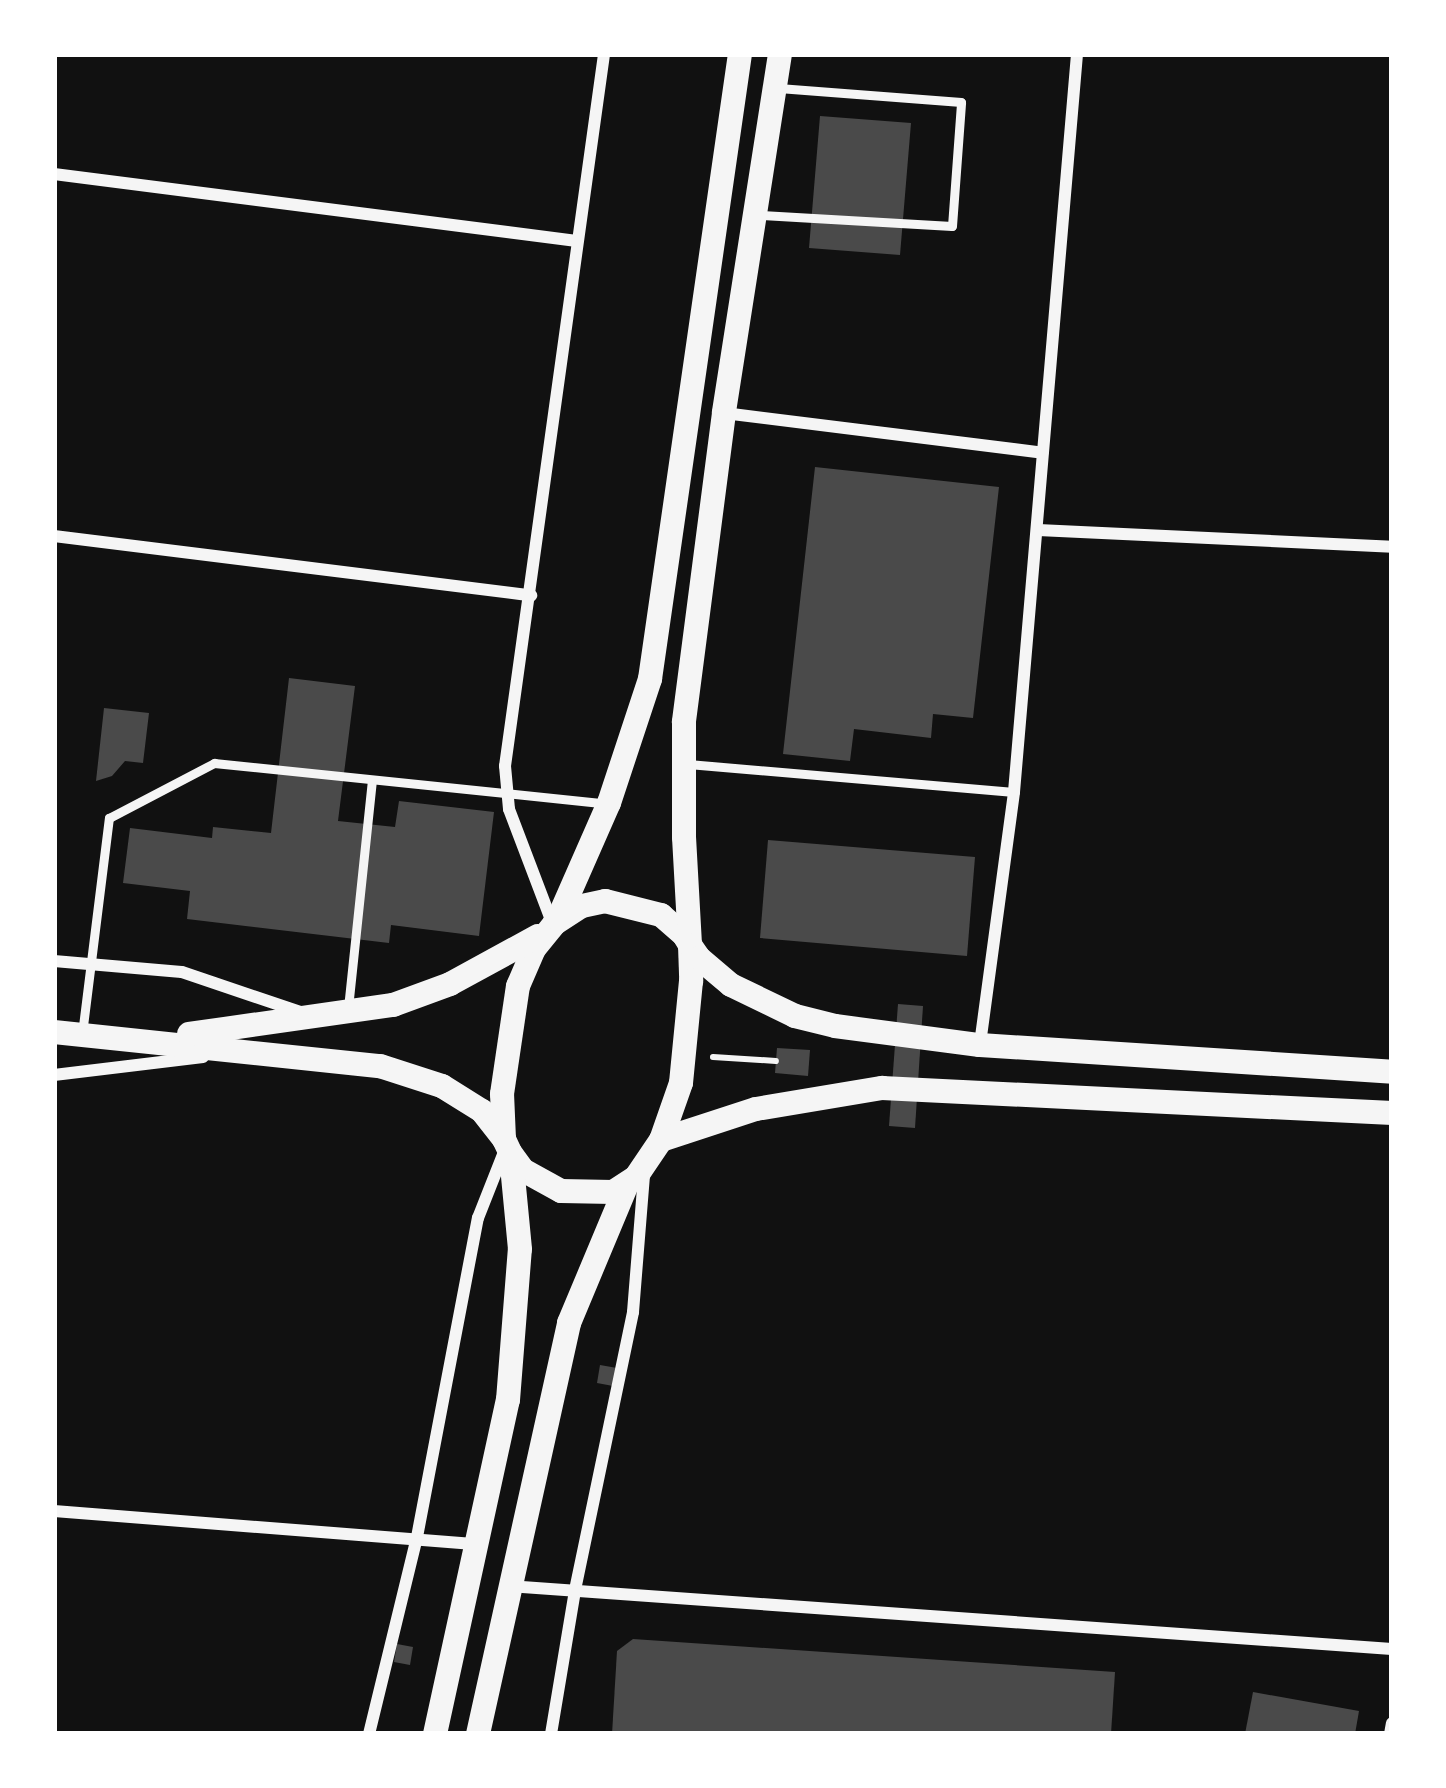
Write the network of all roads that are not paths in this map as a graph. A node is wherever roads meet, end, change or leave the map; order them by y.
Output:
1 (604, 54) edge
2 (740, 54) edge
3 (780, 54) edge
4 (1077, 54) edge
5 (774, 88) junction
6 (54, 174) edge
7 (755, 215) junction
8 (577, 241) junction
9 (724, 413) junction
10 (1042, 453) junction
11 (1038, 530) junction
12 (54, 536) edge
13 (1392, 547) edge
14 (532, 595) junction
15 (682, 764) junction
16 (372, 780) junction
17 (1015, 792) junction
18 (506, 795) junction
19 (609, 803) junction
20 (553, 925) junction
21 (690, 945) junction
22 (54, 961) edge
23 (91, 964) junction
24 (348, 1014) junction
25 (315, 1018) junction
26 (54, 1032) edge
27 (82, 1034) junction
28 (151, 1039) junction
29 (980, 1045) junction
30 (257, 1051) junction
31 (1392, 1072) edge
32 (54, 1075) edge
33 (1392, 1113) edge
34 (662, 1140) junction
35 (507, 1146) junction
36 (645, 1166) junction
37 (626, 1187) junction
38 (54, 1511) edge
39 (417, 1537) junction
40 (478, 1544) junction
41 (508, 1586) junction
42 (574, 1590) junction
43 (1392, 1649) edge
44 (1392, 1723) edge
45 (369, 1734) edge
46 (435, 1734) edge
47 (478, 1734) edge
48 (551, 1734) edge
49 (1390, 1734) edge

1 - 8 street
2 - 19 main road
3 - 5 main road
4 - 10 street
5 - 7 main road
5 - 7 lane
6 - 8 street
7 - 9 main road
8 - 14 street
9 - 10 street
9 - 15 main road
10 - 11 street
11 - 13 street
11 - 17 street
12 - 14 street
14 - 18 street
15 - 17 lane
15 - 21 main road
16 - 18 lane
16 - 23 lane
16 - 24 lane
17 - 29 street
18 - 19 lane
18 - 20 street
19 - 20 main road
20 - 21 main road
20 - 24 main road
20 - 35 main road
21 - 29 main road
21 - 34 main road
22 - 23 street
23 - 25 street
23 - 27 lane
24 - 25 main road
25 - 28 main road
26 - 27 main road
27 - 28 main road
28 - 30 main road
29 - 31 main road
30 - 32 street
30 - 35 main road
33 - 34 main road
34 - 36 main road
35 - 37 main road
35 - 39 street
35 - 40 main road
36 - 37 main road
36 - 42 street
37 - 41 main road
38 - 39 street
39 - 40 street
39 - 45 street
40 - 46 main road
41 - 42 street
41 - 47 main road
42 - 43 street
42 - 48 street
44 - 49 street

